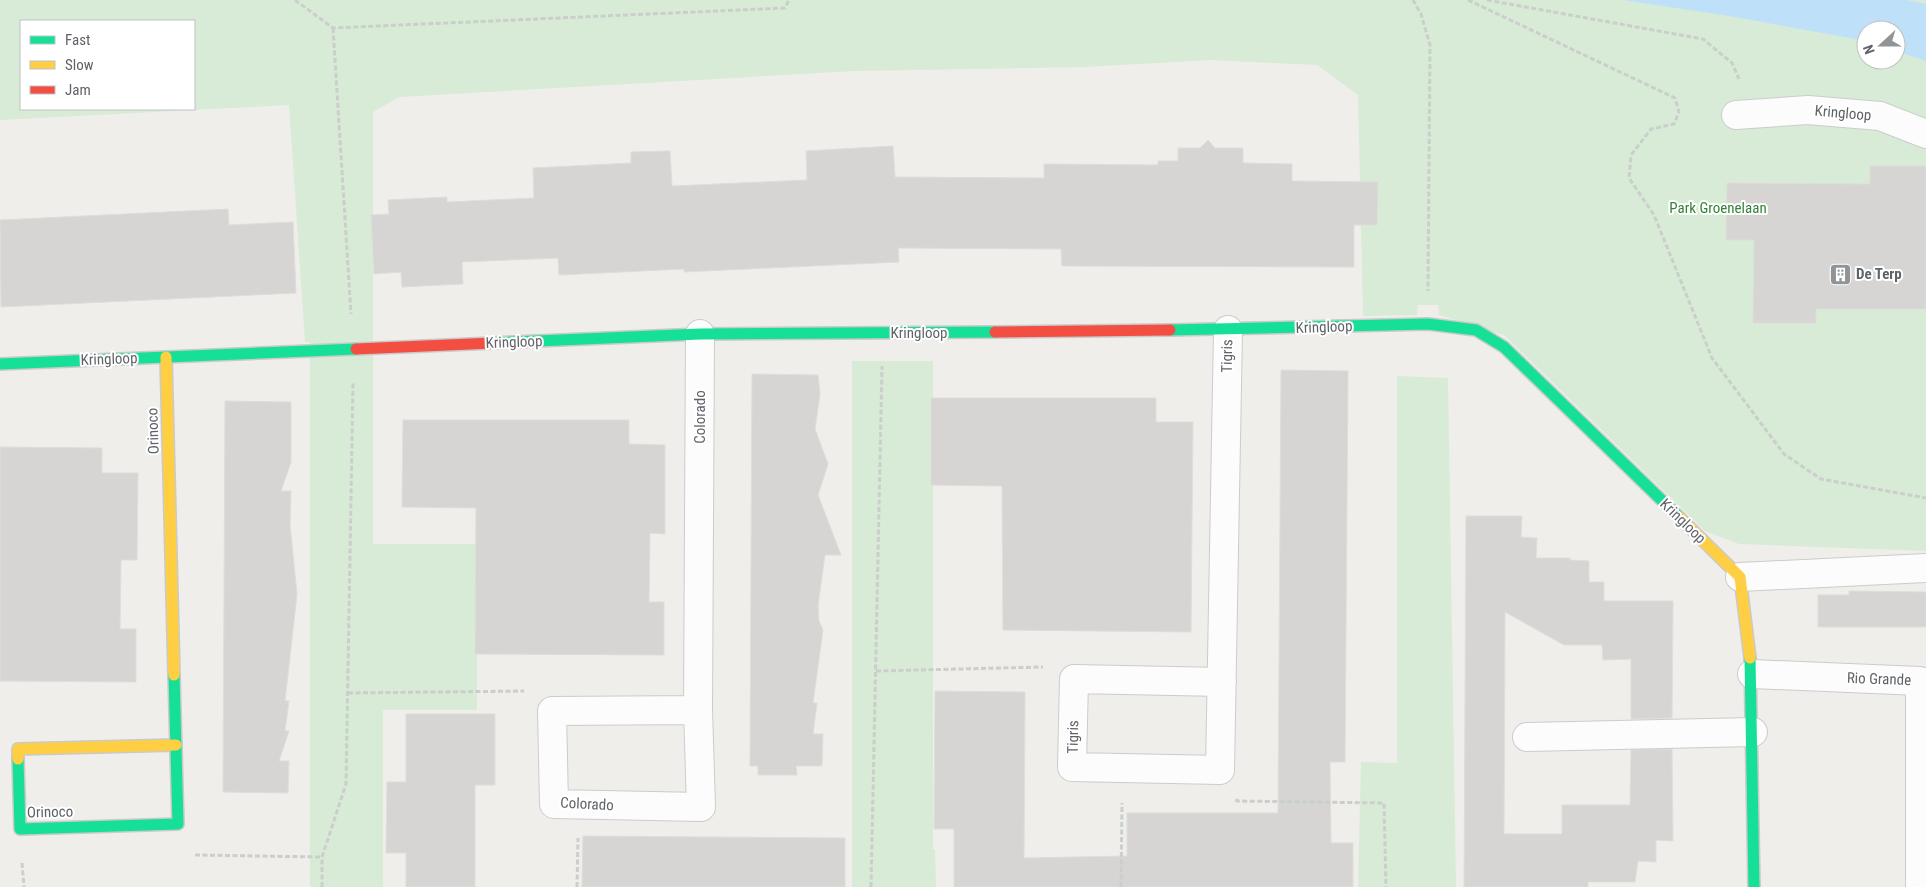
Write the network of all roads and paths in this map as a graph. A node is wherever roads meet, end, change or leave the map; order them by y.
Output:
1 (294, 0) edge
2 (789, 0) edge
3 (1413, 0) edge
4 (1468, 0) edge
5 (1487, 0) edge
6 (333, 28) junction
7 (1746, 114) joint
8 (1926, 134) edge
9 (1428, 324) junction
10 (1228, 330) junction
11 (882, 333) junction
12 (700, 334) junction
13 (353, 348) junction
14 (166, 357) junction
15 (0, 364) edge
16 (1926, 498) edge
17 (1926, 568) edge
18 (1740, 577) junction
19 (876, 671) junction
20 (1752, 674) junction
21 (1074, 679) junction
22 (1222, 682) junction
23 (348, 693) junction
24 (698, 710) junction
25 (552, 711) junction
26 (1753, 732) junction
27 (1527, 737) dead end
28 (176, 745) junction
29 (1123, 768) junction
30 (1237, 801) dead end
31 (579, 805) junction
32 (178, 824) junction
33 (322, 857) junction
34 (322, 887) edge
35 (577, 887) edge
36 (871, 887) edge
37 (1121, 887) edge
38 (1386, 887) edge
39 (1754, 887) edge
40 (1920, 887) edge

1 - 6 path
2 - 6 path
3 - 9 path
4 - 16 path
5 - 7 path
6 - 13 path
7 - 8 street, Kringloop
9 - 10 street, Kringloop
9 - 18 street, Kringloop
10 - 11 street, Kringloop
10 - 22 street, Tigris
11 - 12 street, Kringloop
11 - 19 path
12 - 13 street, Kringloop
12 - 24 street, Colorado
13 - 14 street, Kringloop
13 - 23 path
14 - 15 street, Kringloop
14 - 28 street, Orinoco
17 - 18 street
18 - 20 street
19 - 21 path
19 - 36 path
20 - 26 street
20 - 40 street, Rio Grande
21 - 22 street
21 - 29 street, Tigris
22 - 29 street, Tigris
23 - 25 path
23 - 33 path
24 - 25 street
24 - 31 street, Colorado
25 - 31 street, Colorado
26 - 27 street
26 - 39 street
28 - 32 street, Orinoco
28 - 32 street, Orinoco
29 - 37 path
30 - 38 path
31 - 35 path
32 - 33 path
33 - 34 path

